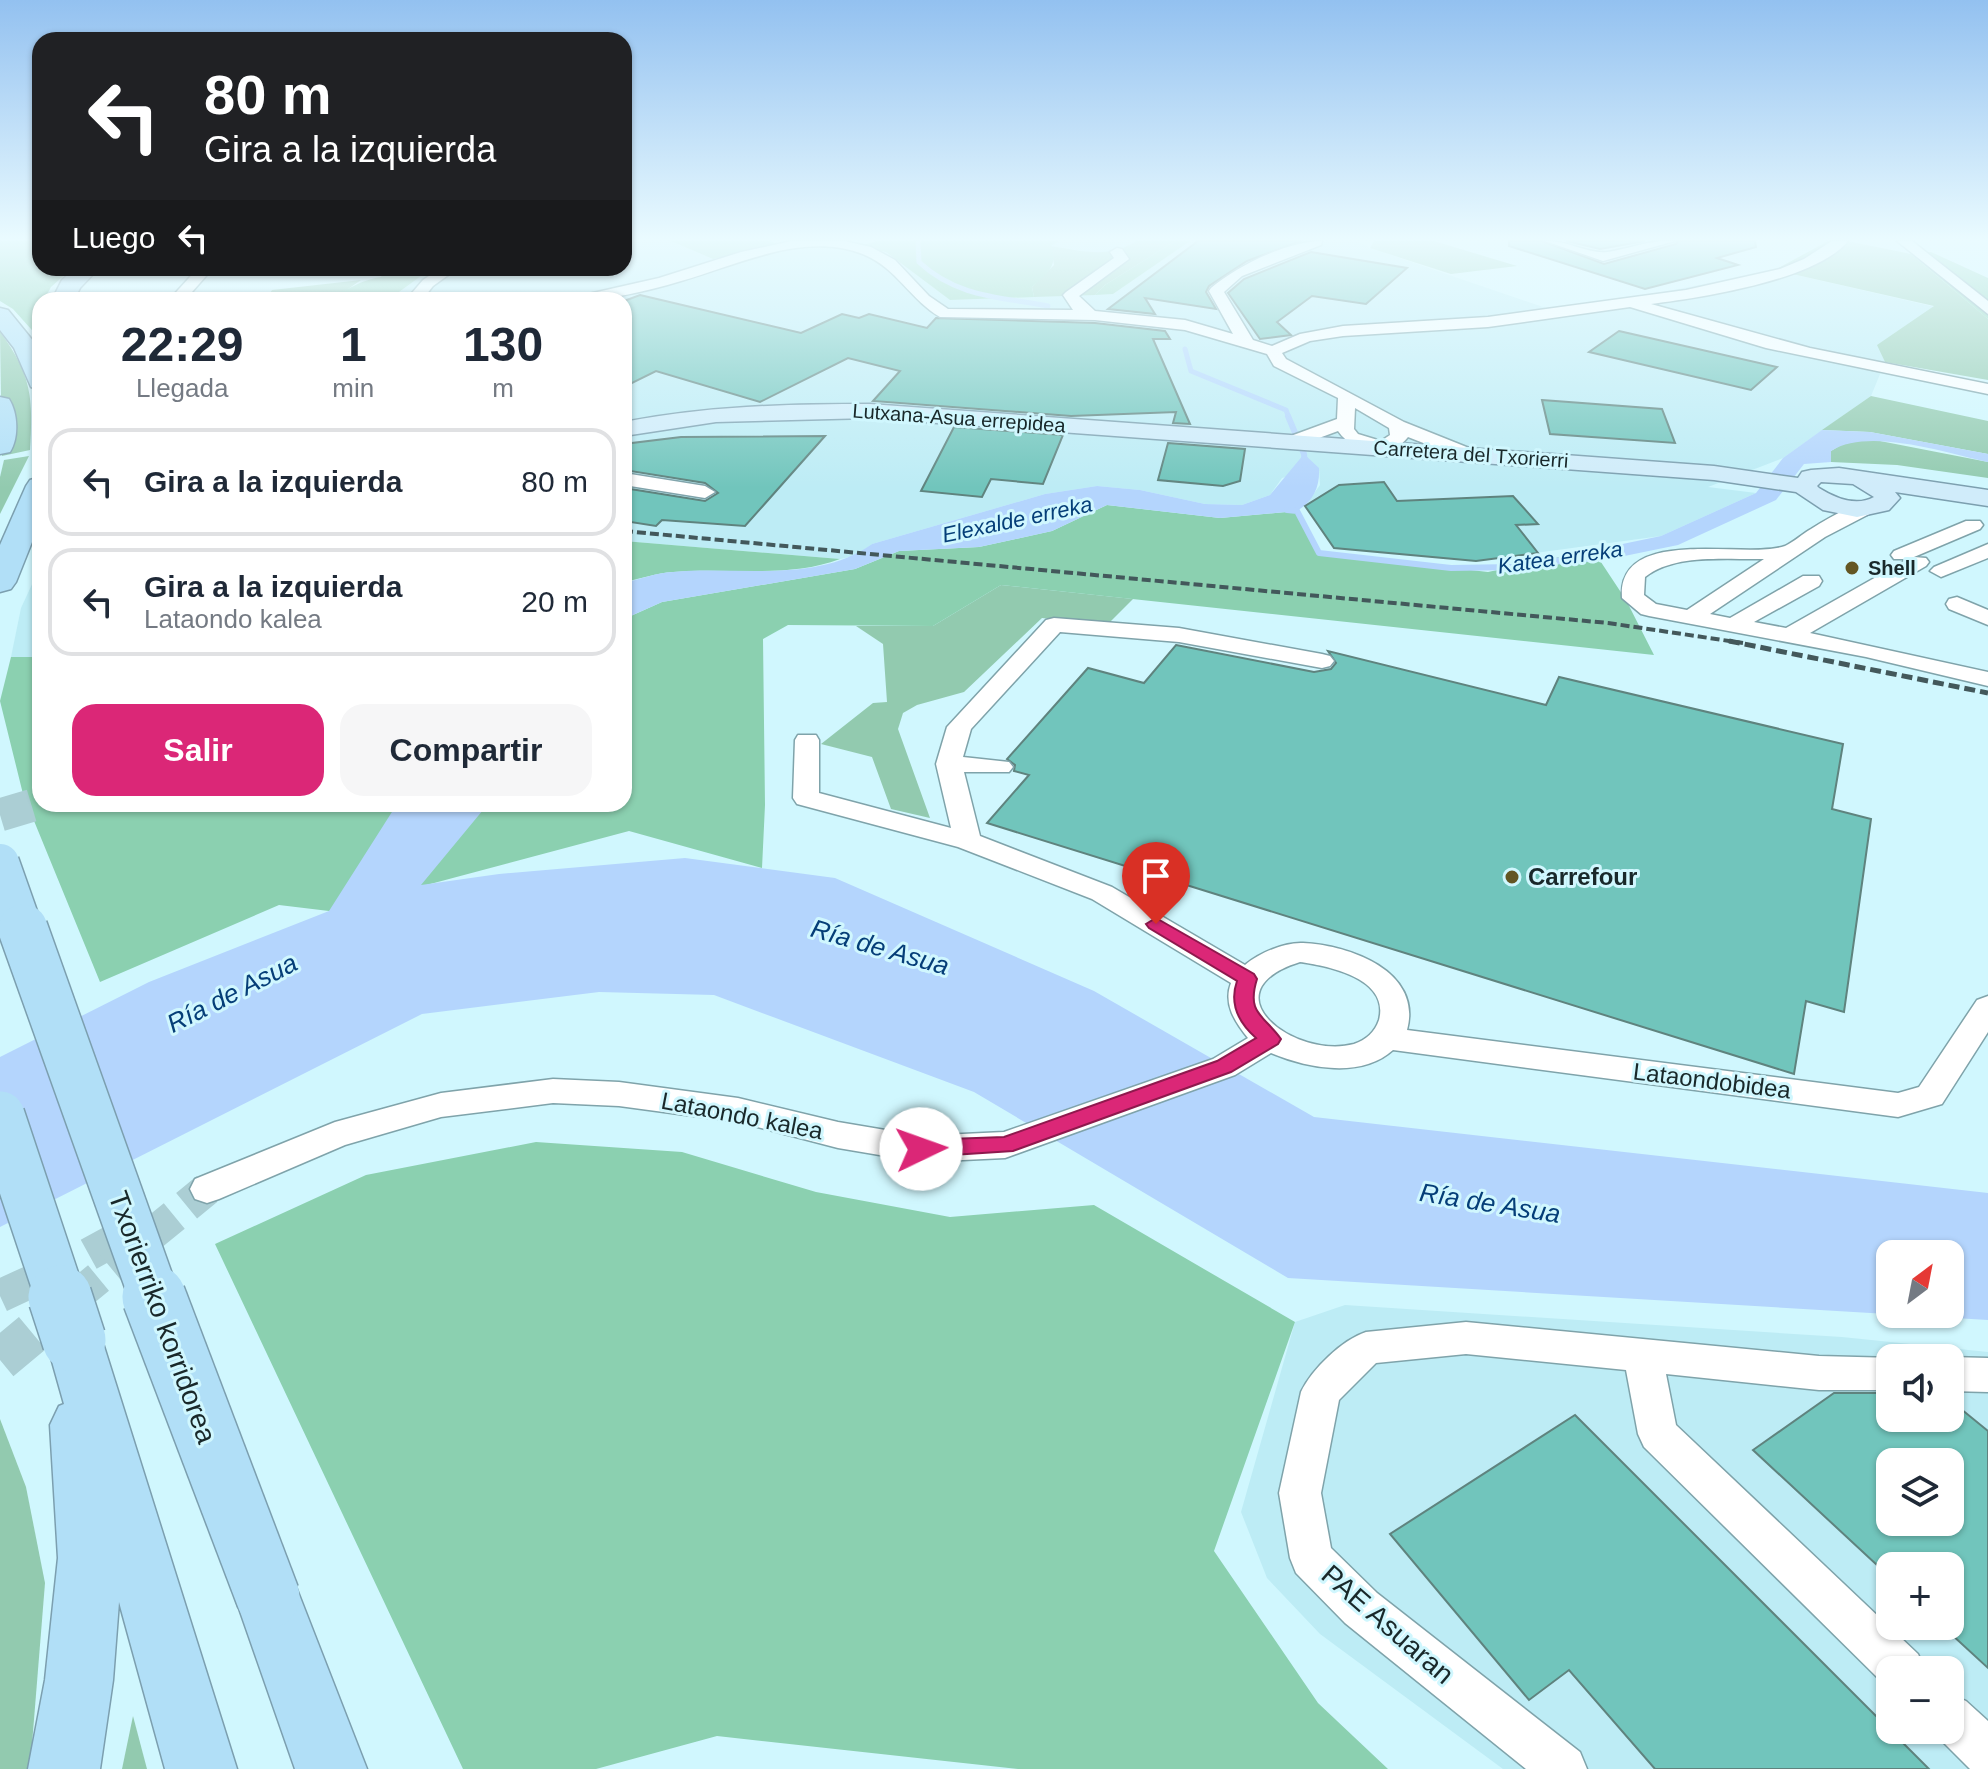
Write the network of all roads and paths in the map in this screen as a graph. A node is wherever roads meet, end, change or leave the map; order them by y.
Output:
1 (7, 324) edge
2 (1176, 324) edge
3 (1235, 324) edge
4 (1463, 324) edge
5 (1690, 324) edge
6 (1248, 345) junction
7 (1273, 351) junction
8 (32, 362) edge
9 (1988, 389) edge
10 (1347, 396) junction
11 (0, 405) edge
12 (1346, 422) junction
13 (1398, 426) junction
14 (632, 428) edge
15 (1294, 441) junction
16 (0, 446) edge
17 (1384, 448) junction
18 (1467, 454) junction
19 (1861, 479) junction
20 (632, 480) edge
21 (1813, 486) junction
22 (705, 492) dead end
23 (1988, 501) edge
24 (32, 505) edge
25 (1875, 505) junction
26 (1973, 525) dead end
27 (1827, 528) junction
28 (1988, 550) edge
29 (1788, 552) junction
30 (1941, 571) dead end
31 (1811, 581) dead end
32 (0, 582) edge
33 (1957, 604) dead end
34 (1691, 617) junction
35 (1988, 618) edge
36 (1733, 625) junction
37 (1790, 635) junction
38 (1322, 661) dead end
39 (1988, 679) edge
40 (807, 740) dead end
41 (949, 764) junction
42 (1000, 767) dead end
43 (968, 841) junction
44 (0, 863) edge
45 (1247, 979) junction
46 (1988, 1007) edge
47 (1387, 1038) junction
48 (1270, 1039) junction
49 (0, 1116) edge
50 (207, 1189) tunnel mouth
51 (74, 1340) junction
52 (1643, 1357) junction
53 (1876, 1373) edge
54 (1964, 1374) edge
55 (1988, 1375) edge
56 (1888, 1656) edge
57 (1964, 1731) edge
58 (1988, 1754) edge
59 (64, 1769) edge
60 (201, 1769) edge
61 (331, 1769) edge
62 (1563, 1769) edge

1 - 8 highway
2 - 6 street
3 - 6 street
4 - 7 street
5 - 9 street
6 - 7 street
7 - 10 street
10 - 12 street
10 - 13 street
11 - 16 highway
12 - 15 street
12 - 17 street
13 - 17 street
13 - 18 street
14 - 15 main road, Lutxana-Asua errepidea
15 - 17 main road, Carretera del Txorierri
17 - 18 main road, Carretera del Txorierri
18 - 21 main road, Carretera del Txorierri
19 - 21 main road
19 - 23 main road
19 - 25 main road
20 - 22 street
21 - 25 main road
21 - 27 street
23 - 25 main road
24 - 32 highway
25 - 27 street
26 - 37 street
27 - 29 street
28 - 30 street
29 - 34 street
29 - 34 street
31 - 36 street
33 - 35 street
34 - 36 street
36 - 37 street
37 - 39 street
38 - 41 street
40 - 43 street
41 - 42 street
41 - 43 street
43 - 45 street
44 - 61 highway, Txorierriko korridorea, bridge
45 - 47 street
45 - 48 street
46 - 47 street, Lataondobidea
47 - 48 street
48 - 50 street, Lataondo kalea
49 - 51 highway, bridge
51 - 59 highway
51 - 60 highway
52 - 53 street, PAE Asuaran
52 - 56 street
52 - 62 street, PAE Asuaran
54 - 55 street
57 - 58 street

